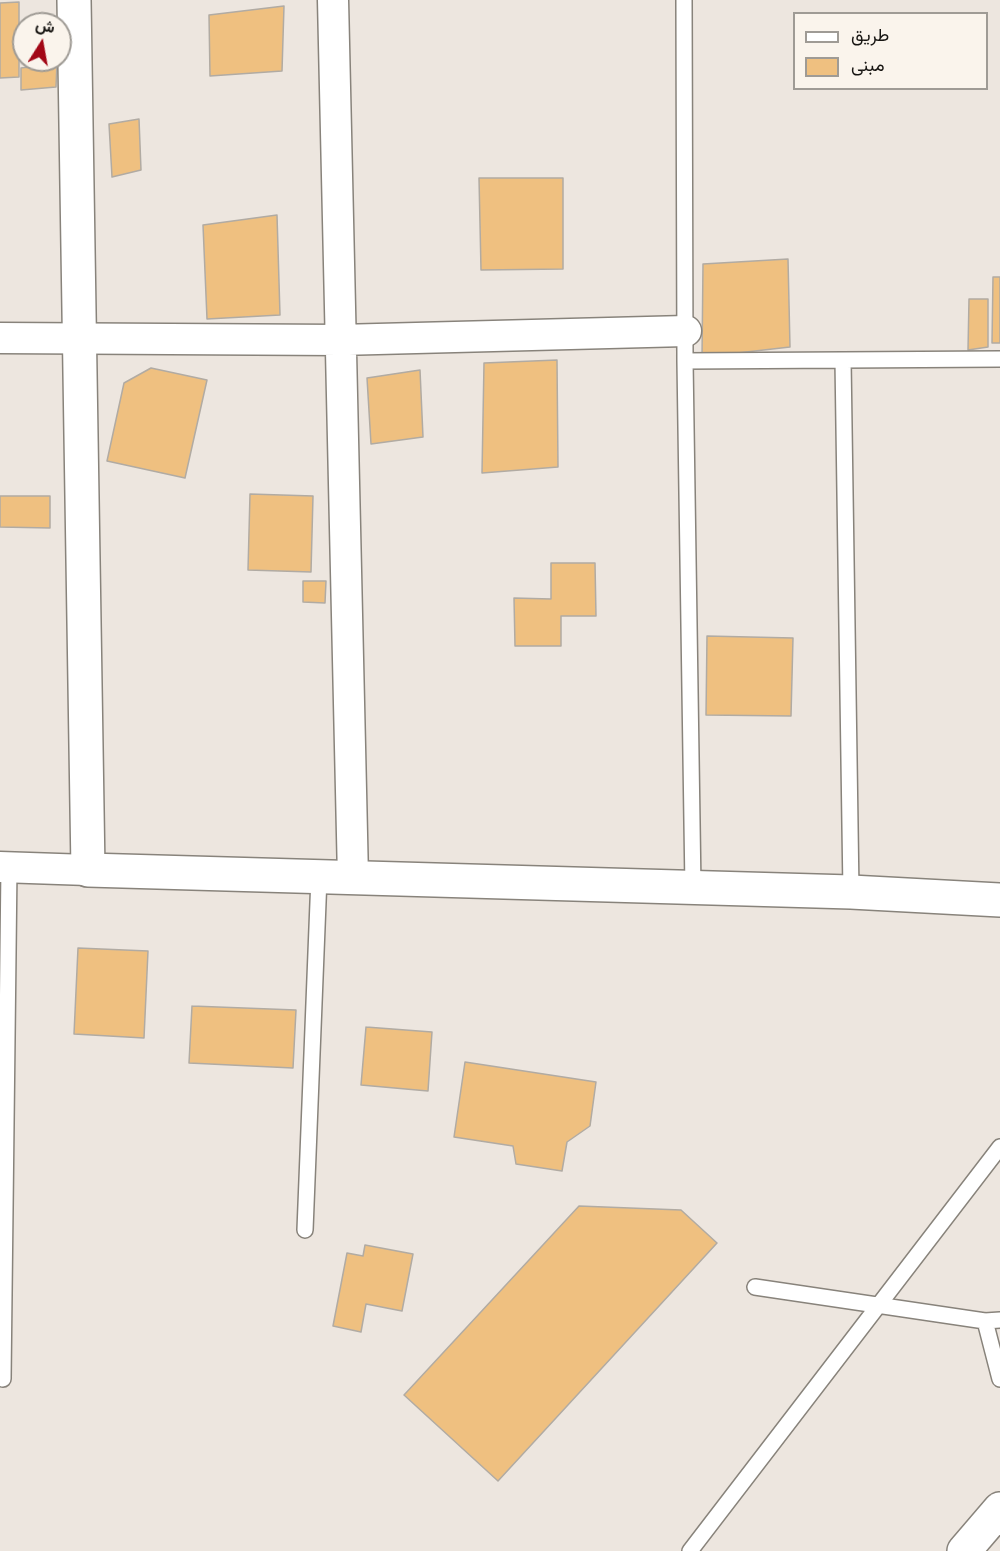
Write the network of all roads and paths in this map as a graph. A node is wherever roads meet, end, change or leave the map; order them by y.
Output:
1 (74, 0) edge
2 (333, 0) edge
3 (684, 0) edge
4 (686, 331) junction
5 (78, 337) junction
6 (0, 338) edge
7 (339, 340) junction
8 (1000, 359) edge
9 (843, 360) junction
10 (685, 361) junction
11 (4, 867) edge
12 (88, 870) junction
13 (319, 877) junction
14 (353, 878) junction
15 (693, 888) junction
16 (850, 892) junction
17 (1000, 900) edge
18 (1000, 1147) edge
19 (305, 1230) dead end
20 (755, 1287) dead end
21 (878, 1305) junction
22 (993, 1320) edge
23 (3, 1379) dead end
24 (1000, 1379) edge
25 (1000, 1509) edge
26 (690, 1551) edge
27 (964, 1551) edge

1 - 5 main road
2 - 7 street
3 - 4 lane
4 - 7 street
4 - 10 lane
5 - 6 street
5 - 7 street
5 - 12 main road
7 - 14 street
8 - 9 lane
9 - 10 lane
9 - 16 lane
10 - 15 lane
11 - 12 street
11 - 23 lane
12 - 13 main road
13 - 14 main road
13 - 19 lane
14 - 15 main road
15 - 16 main road
16 - 17 main road
18 - 21 lane
20 - 21 lane
21 - 22 lane
21 - 26 lane
22 - 24 lane
25 - 27 main road

